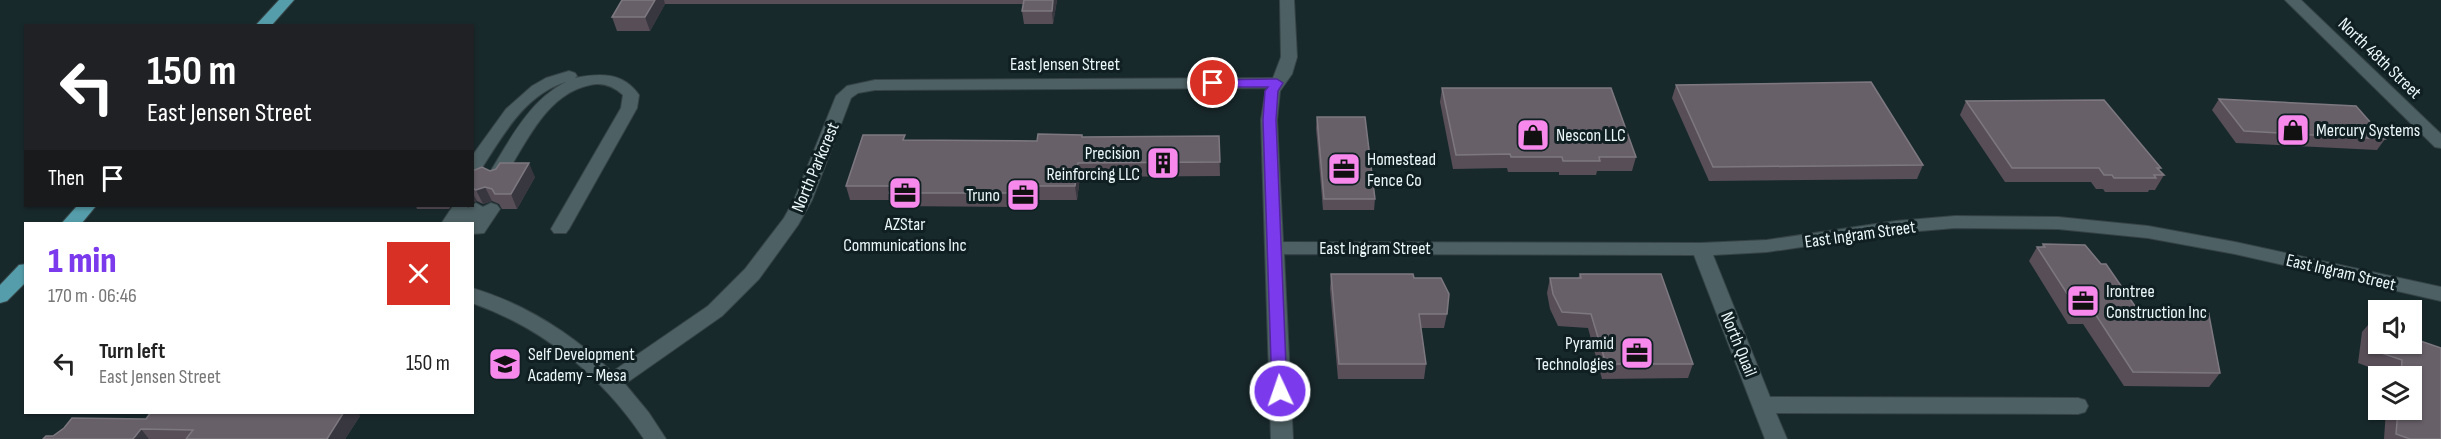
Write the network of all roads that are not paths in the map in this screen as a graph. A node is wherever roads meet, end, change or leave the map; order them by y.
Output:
1 (287, 0) edge
2 (1287, 0) edge
3 (2292, 0) edge
4 (264, 24) edge
5 (1277, 83) junction
6 (620, 85) junction
7 (853, 89) joint
8 (2441, 143) edge
9 (490, 176) edge
10 (86, 207) edge
11 (72, 222) edge
12 (560, 229) dead end
13 (1273, 248) junction
14 (1701, 249) junction
15 (24, 272) edge
16 (2441, 294) edge
17 (0, 296) edge
18 (474, 296) edge
19 (611, 383) junction
20 (1763, 405) junction
21 (2078, 406) dead end
22 (655, 439) edge
23 (1282, 439) edge
24 (1776, 439) edge

1 - 4 main road
2 - 5 street
3 - 8 street, North 48th Street
5 - 7 street, East Jensen Street
5 - 13 street
6 - 9 street
6 - 9 street
6 - 12 street
7 - 19 street, North Parkcrest
10 - 11 main road
13 - 14 street, East Ingram Street
13 - 23 street
14 - 16 street, East Ingram Street
14 - 20 street, North Quail
15 - 17 main road
18 - 19 street
19 - 22 street
20 - 21 street
20 - 24 street, North Quail

